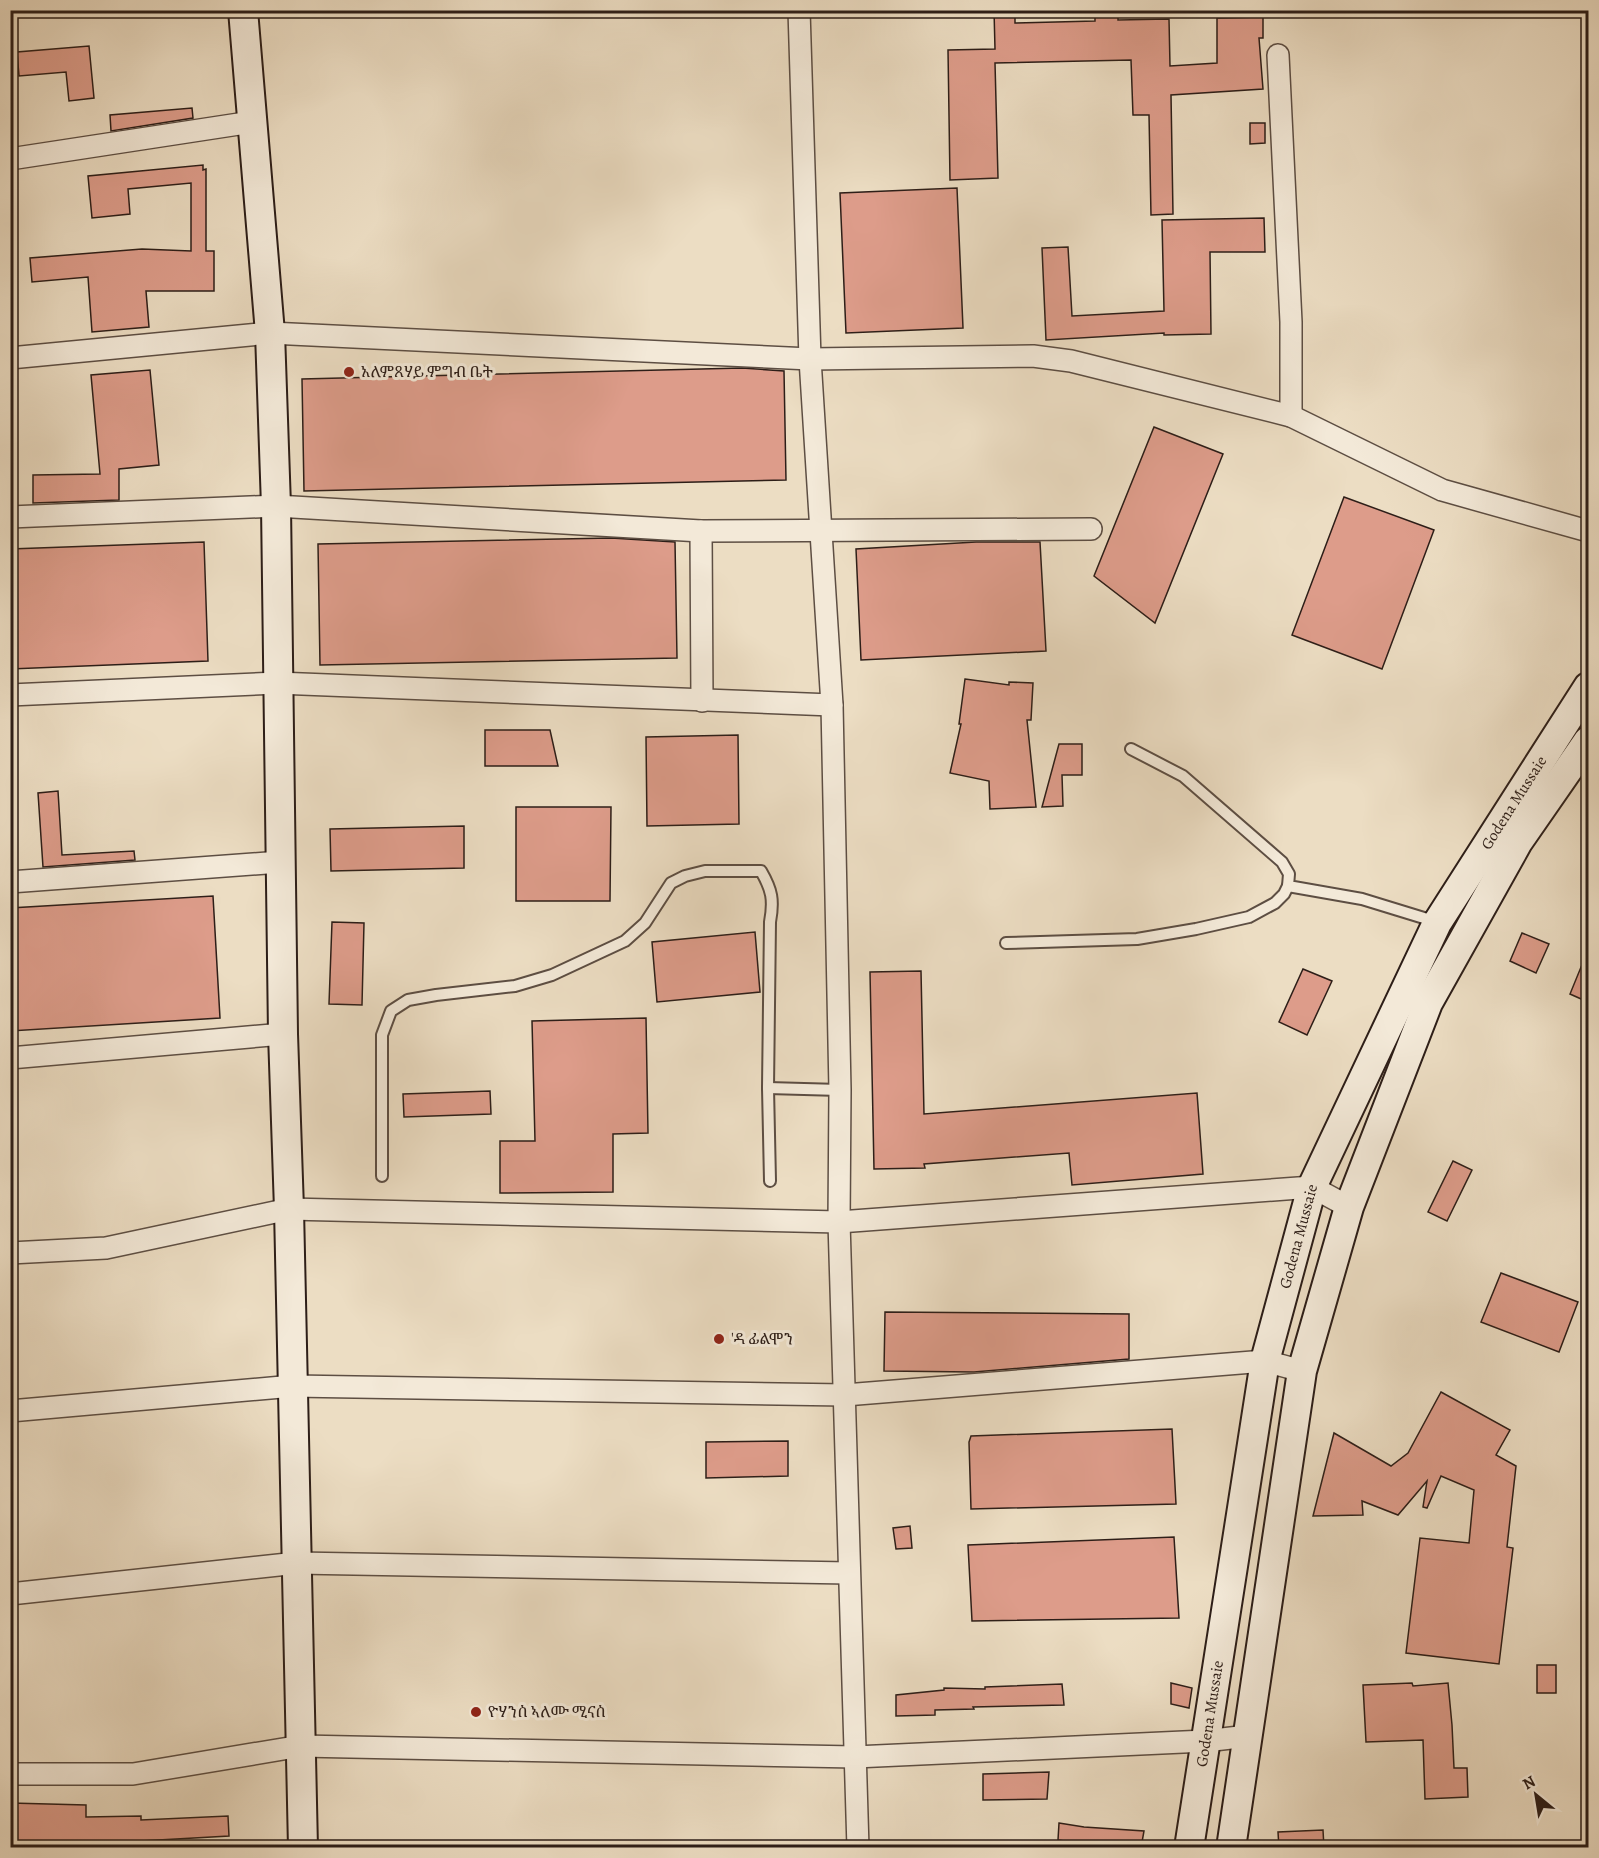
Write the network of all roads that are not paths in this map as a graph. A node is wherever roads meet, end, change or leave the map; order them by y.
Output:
1 (243, 10) edge
2 (799, 10) edge
3 (1278, 55) dead end
4 (252, 122) junction
5 (10, 159) edge
6 (270, 333) junction
7 (10, 358) edge
8 (810, 359) junction
9 (1291, 416) junction
10 (276, 506) junction
11 (10, 517) edge
12 (821, 529) junction
13 (1091, 529) dead end
14 (701, 531) junction
15 (1588, 531) edge
16 (277, 683) junction
17 (1588, 687) edge
18 (10, 695) edge
19 (702, 700) junction
20 (831, 705) junction
21 (1588, 741) edge
22 (1131, 749) dead end
23 (1508, 835) junction
24 (280, 862) junction
25 (10, 882) edge
26 (1288, 886) junction
27 (1437, 923) junction
28 (1006, 943) dead end
29 (283, 1034) junction
30 (10, 1058) edge
31 (768, 1088) junction
32 (840, 1090) junction
33 (382, 1176) dead end
34 (770, 1181) dead end
35 (1312, 1187) junction
36 (1349, 1207) junction
37 (289, 1209) junction
38 (839, 1222) junction
39 (10, 1253) edge
40 (1264, 1361) junction
41 (1302, 1371) junction
42 (293, 1386) junction
43 (845, 1395) junction
44 (10, 1412) edge
45 (297, 1563) junction
46 (849, 1573) junction
47 (10, 1594) edge
48 (1248, 1736) junction
49 (1205, 1741) junction
50 (302, 1746) junction
51 (855, 1757) junction
52 (10, 1774) edge
53 (303, 1848) edge
54 (858, 1848) edge
55 (1189, 1848) edge
56 (1231, 1848) edge

1 - 4 street
2 - 8 street
3 - 9 street
4 - 5 street
4 - 6 street
6 - 7 street
6 - 8 street
6 - 10 street
8 - 9 street
8 - 12 street
9 - 15 street
10 - 11 street
10 - 14 street
10 - 16 street
12 - 13 street
12 - 14 street
12 - 20 street
14 - 19 street
16 - 18 street
16 - 19 street
16 - 24 street
17 - 23 street, Godena Mussaie
19 - 20 street
20 - 32 street
21 - 23 street, Godena Mussaie
22 - 26 lane
23 - 27 street, Godena Mussaie
23 - 36 street, Godena Mussaie
24 - 25 street
24 - 29 street
26 - 27 lane
26 - 28 lane
27 - 35 street, Godena Mussaie
29 - 30 street
29 - 37 street
31 - 32 lane
31 - 33 lane
31 - 34 lane
32 - 38 street
35 - 36 street
35 - 38 street
35 - 40 street, Godena Mussaie
36 - 41 street, Godena Mussaie
37 - 38 street
37 - 39 street
37 - 42 street
38 - 43 street
40 - 41 street
40 - 43 street
40 - 49 street, Godena Mussaie
41 - 48 street, Godena Mussaie
42 - 43 street
42 - 44 street
42 - 45 street
43 - 46 street
45 - 46 street
45 - 47 street
45 - 50 street
46 - 51 street
48 - 49 street
48 - 56 street, Godena Mussaie
49 - 51 street
49 - 55 street, Godena Mussaie
50 - 51 street
50 - 52 street
50 - 53 street
51 - 54 street

